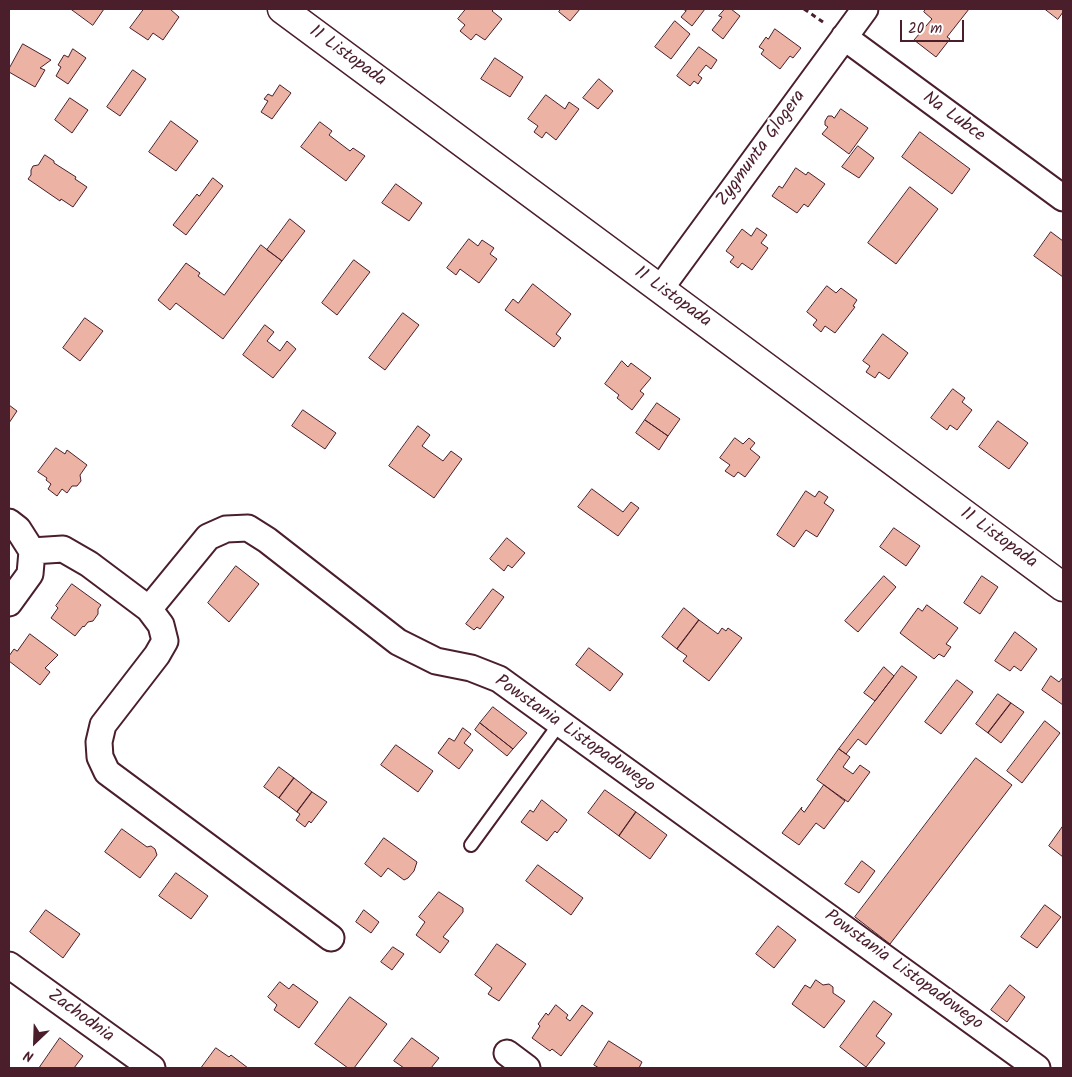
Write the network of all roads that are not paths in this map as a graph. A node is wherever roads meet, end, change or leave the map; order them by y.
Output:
1 (282, 9) edge
2 (865, 9) edge
3 (844, 37) junction
4 (1063, 198) edge
5 (660, 289) junction
6 (9, 522) edge
7 (32, 551) junction
8 (1063, 587) edge
9 (9, 603) edge
10 (149, 609) junction
11 (560, 724) junction
12 (471, 845) dead end
13 (330, 938) dead end
14 (9, 965) edge
15 (507, 1053) dead end
16 (152, 1068) edge
17 (527, 1068) edge
18 (1037, 1068) edge

1 - 5 main road, 11 Listopada
2 - 3 street, Zygmunta Glogera
3 - 4 street, Na Lubce
3 - 5 street, Zygmunta Glogera
5 - 8 main road, 11 Listopada
6 - 7 street
7 - 9 street
7 - 10 street
10 - 11 street, Powstania Listopadowego
10 - 13 street
11 - 12 lane
11 - 18 street, Powstania Listopadowego
14 - 16 street, Zachodnia
15 - 17 street

